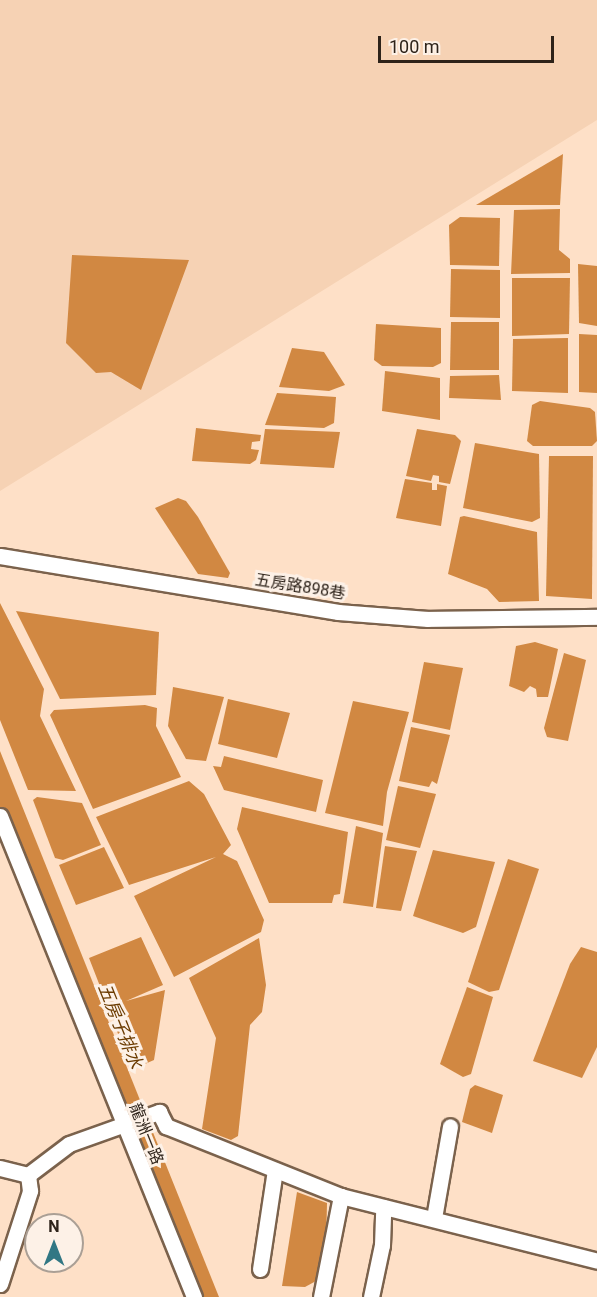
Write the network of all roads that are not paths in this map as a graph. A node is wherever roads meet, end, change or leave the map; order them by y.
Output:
1 (0, 556) edge
2 (597, 617) edge
3 (0, 816) edge
4 (122, 1124) junction
5 (450, 1126) dead end
6 (0, 1168) edge
7 (275, 1170) junction
8 (28, 1175) junction
9 (341, 1196) junction
10 (383, 1207) junction
11 (434, 1218) junction
12 (597, 1261) edge
13 (261, 1269) dead end
14 (0, 1284) edge
15 (194, 1297) edge
16 (321, 1297) edge
17 (371, 1297) edge

1 - 2 street, 五房路898巷
3 - 4 street, 龍洲一路
4 - 7 street
4 - 8 street
4 - 15 street, 龍洲一路
5 - 11 street
6 - 8 street
7 - 9 street
7 - 13 street
8 - 14 street
9 - 10 street
9 - 16 street
10 - 11 street
10 - 17 street
11 - 12 street

